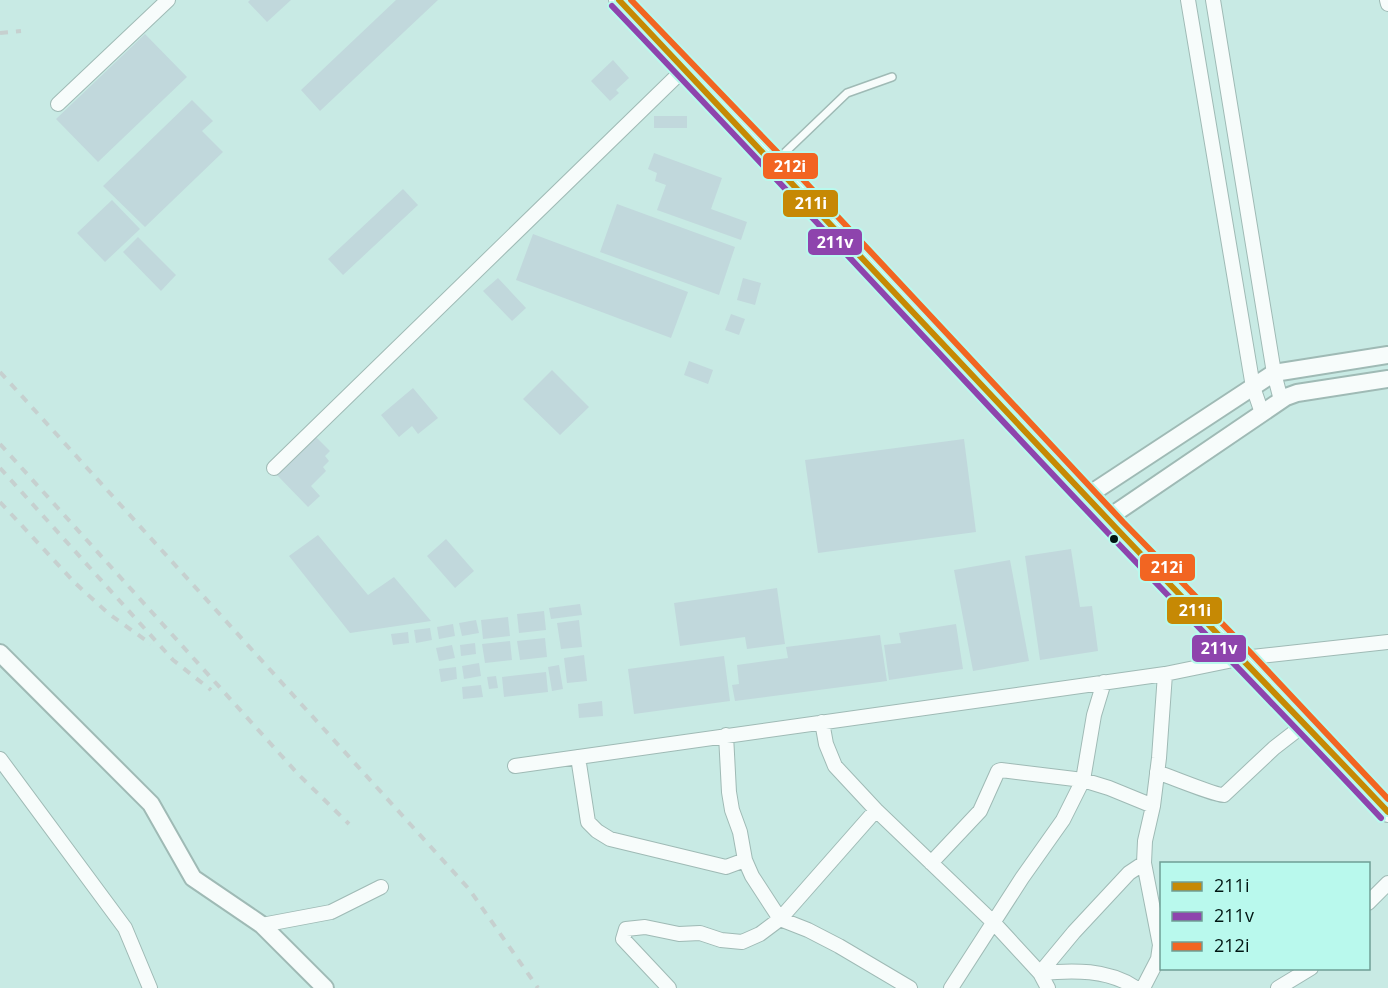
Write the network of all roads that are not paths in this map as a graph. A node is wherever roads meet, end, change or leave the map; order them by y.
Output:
1 (168, 0) edge
2 (619, 0) edge
3 (1188, 0) edge
4 (1213, 0) edge
5 (685, 68) junction
6 (892, 77) dead end
7 (58, 104) dead end
8 (775, 163) junction
9 (1388, 355) edge
10 (1274, 373) junction
11 (1388, 379) edge
12 (1254, 387) junction
13 (1281, 400) junction
14 (1263, 413) junction
15 (274, 468) dead end
16 (1087, 496) junction
17 (1108, 518) junction
18 (1388, 642) edge
19 (0, 653) edge
20 (1243, 658) junction
21 (1165, 674) junction
22 (1104, 682) junction
23 (822, 722) junction
24 (1305, 724) junction
25 (726, 735) junction
26 (578, 757) junction
27 (0, 759) edge
28 (515, 766) dead end
29 (1157, 772) junction
30 (1083, 780) junction
31 (1153, 806) junction
32 (876, 810) junction
33 (1388, 812) edge
34 (745, 861) junction
35 (931, 862) junction
36 (1144, 863) junction
37 (1388, 883) edge
38 (381, 887) dead end
39 (1370, 901) edge
40 (780, 920) junction
41 (993, 922) junction
42 (262, 925) junction
43 (1309, 970) edge
44 (1041, 974) junction
45 (145, 985) edge
46 (325, 988) edge
47 (669, 988) edge
48 (910, 988) edge
49 (951, 988) edge
50 (1047, 988) edge
51 (1136, 988) edge
52 (1143, 988) edge
53 (1278, 988) edge

1 - 7 street
2 - 5 main road
3 - 12 street
4 - 10 street
5 - 8 main road
5 - 15 street
6 - 8 lane
8 - 16 main road
9 - 10 street
10 - 12 street
10 - 13 street
11 - 13 street
12 - 14 street
12 - 16 street
13 - 14 street
14 - 17 street
16 - 17 main road
17 - 20 main road
18 - 20 street
19 - 42 street
20 - 21 street
20 - 24 main road
21 - 22 street
21 - 29 street
22 - 23 street
22 - 30 street
23 - 25 street
23 - 32 street
24 - 29 street
24 - 33 main road
25 - 26 street
25 - 34 street
26 - 28 street
26 - 34 street
27 - 45 street
29 - 31 street
30 - 31 street
30 - 35 street
30 - 41 street
31 - 36 street
32 - 35 street
32 - 40 street
34 - 40 street
35 - 41 street
36 - 44 street
36 - 52 street
37 - 39 street
38 - 42 street
40 - 47 street
40 - 48 street
41 - 44 street
41 - 49 street
42 - 46 street
43 - 53 street
44 - 50 street
44 - 51 street

